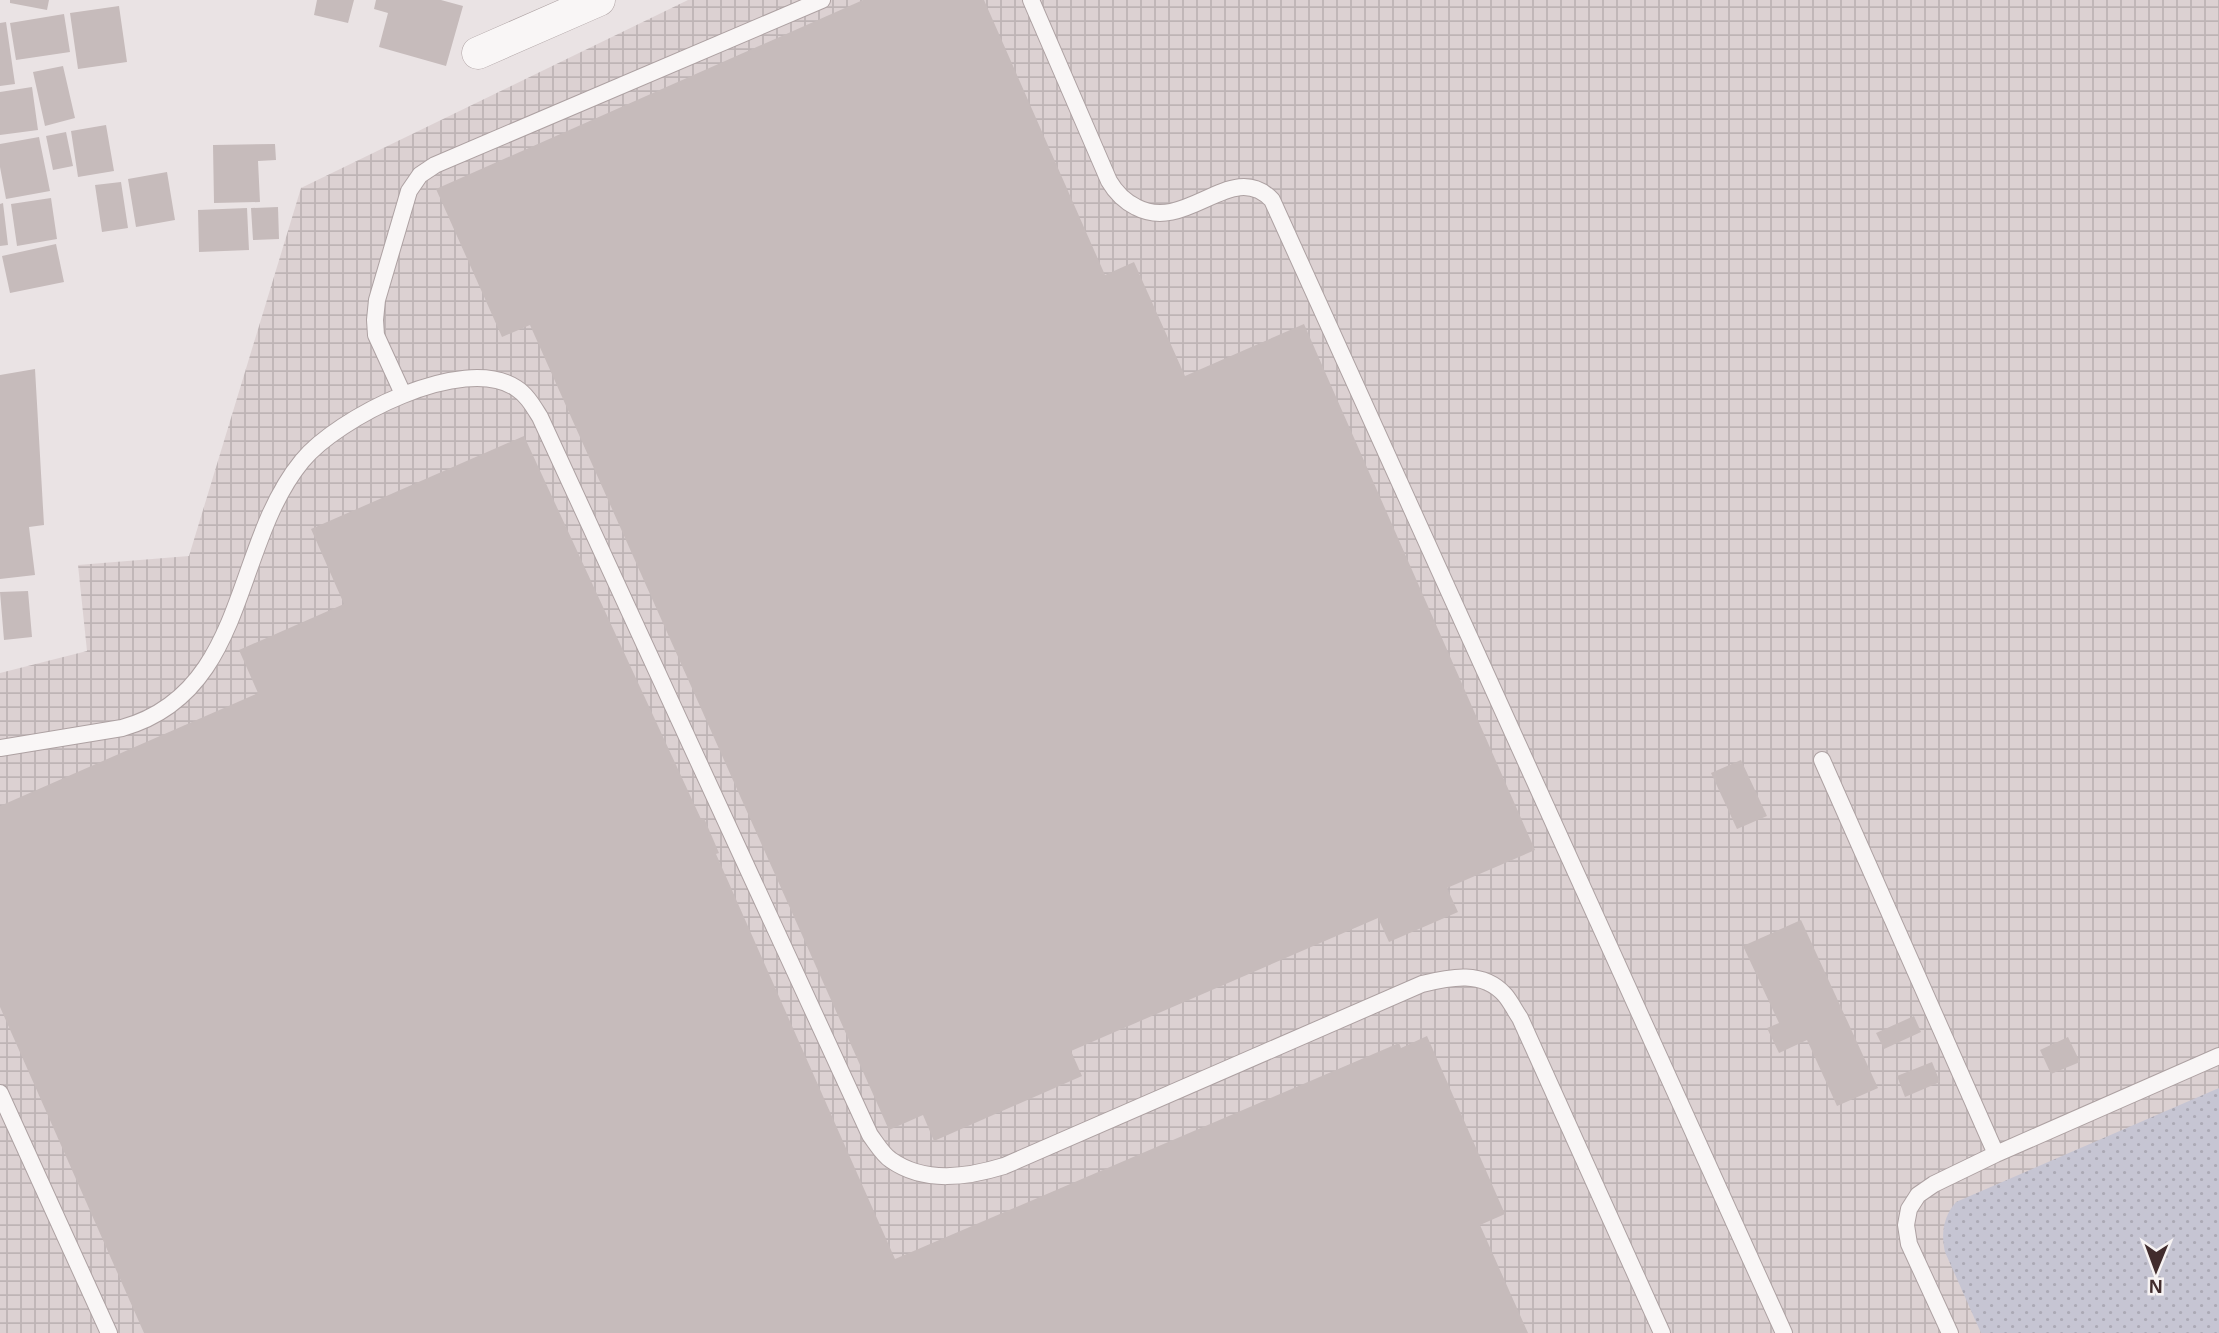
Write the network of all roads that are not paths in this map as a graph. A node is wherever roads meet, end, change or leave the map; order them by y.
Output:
1 (599, 0) edge
2 (822, 0) edge
3 (1031, 0) edge
4 (478, 53) dead end
5 (404, 394) junction
6 (0, 747) edge
7 (1822, 760) dead end
8 (2219, 1056) edge
9 (0, 1093) edge
10 (1996, 1154) junction
11 (109, 1333) edge
12 (1662, 1333) edge
13 (1784, 1333) edge
14 (1950, 1333) edge

1 - 4 street
2 - 5 lane
3 - 13 lane
5 - 6 lane
5 - 12 lane
7 - 10 lane
8 - 10 lane
9 - 11 lane
10 - 14 lane

